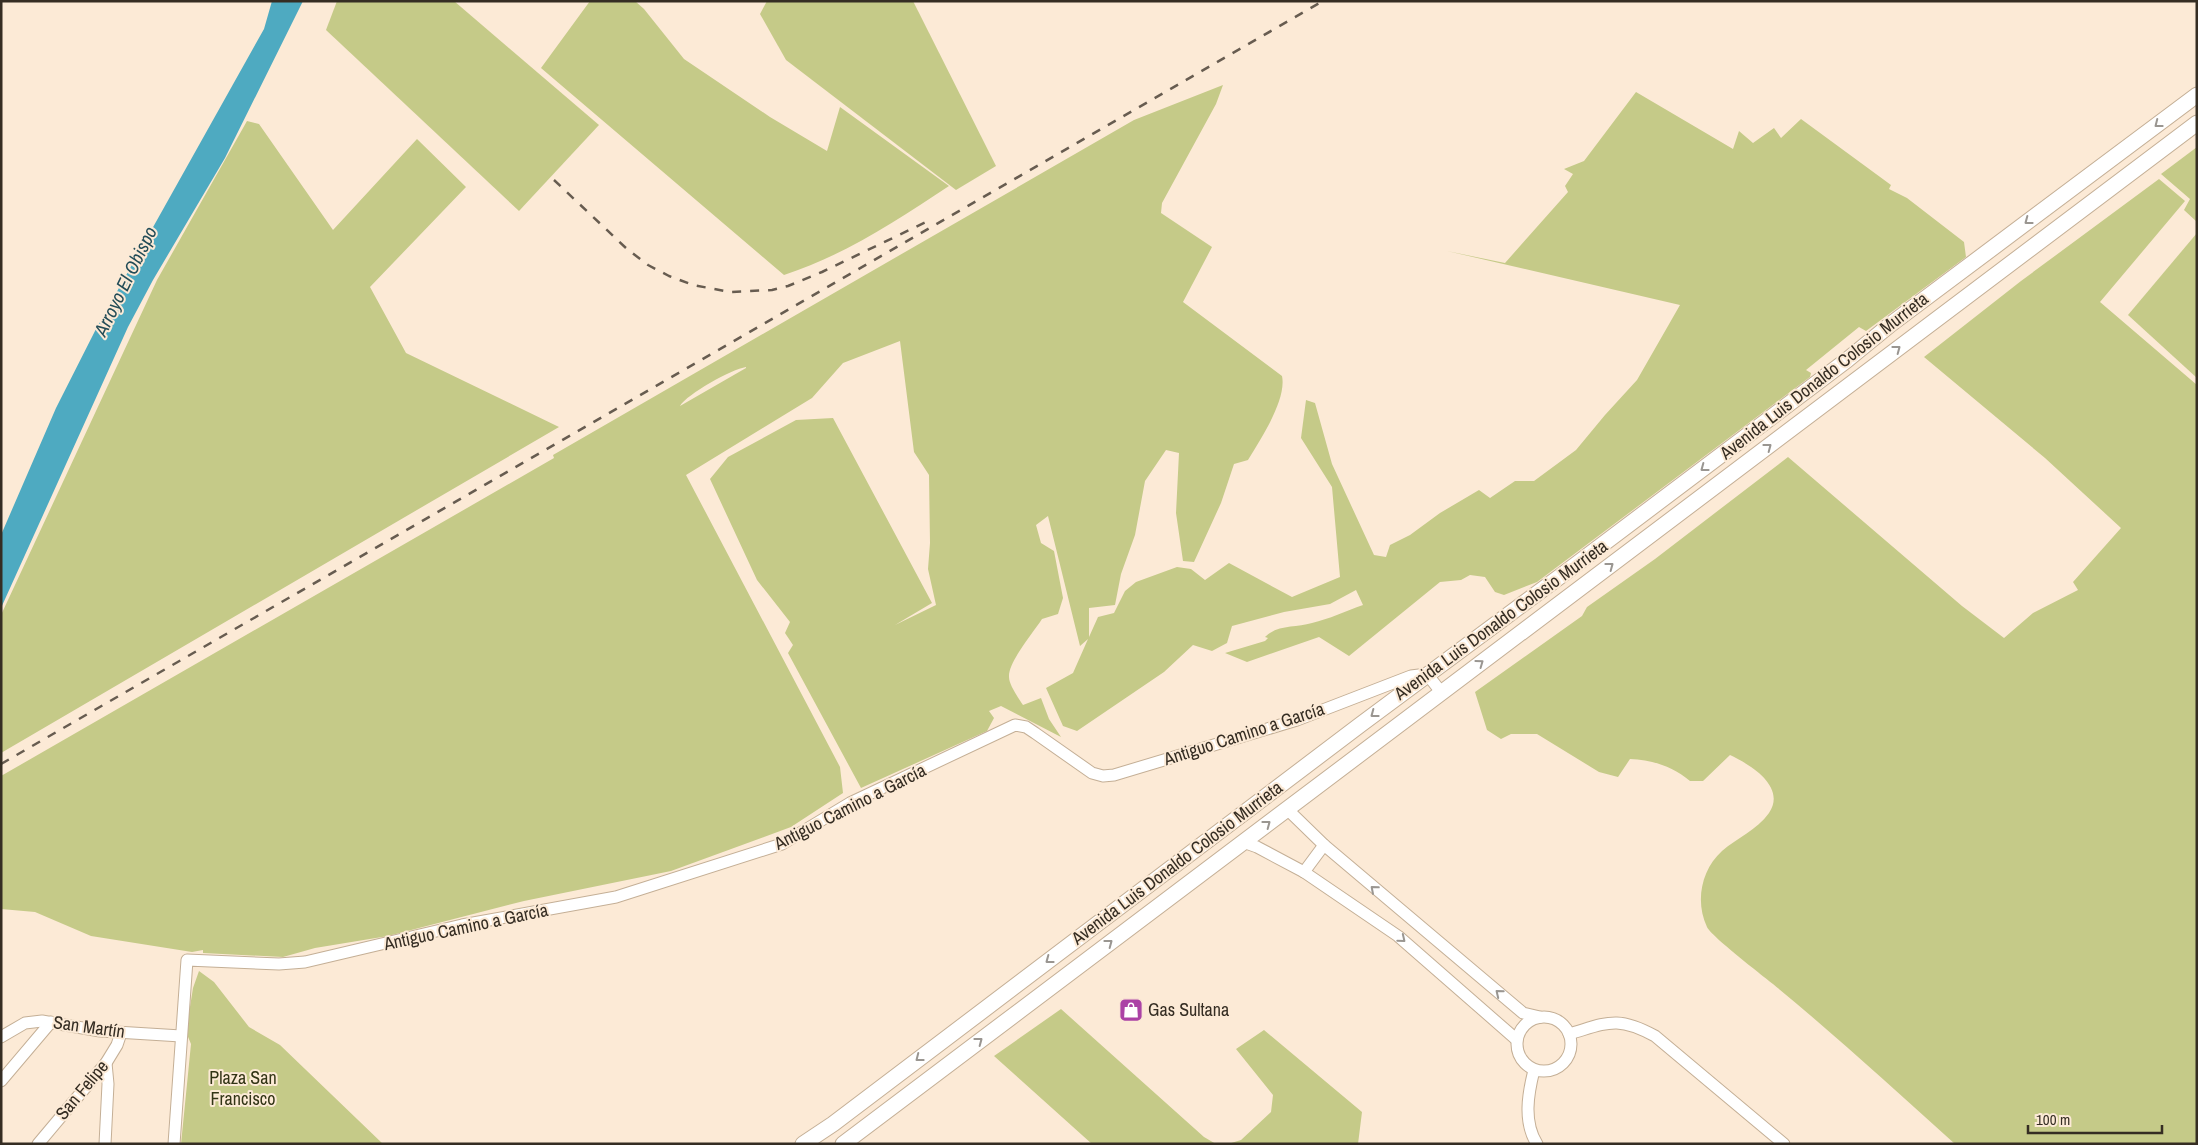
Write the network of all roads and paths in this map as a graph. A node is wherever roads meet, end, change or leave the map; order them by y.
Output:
1 (2197, 94) edge
2 (2182, 105) junction
3 (2196, 123) edge
4 (1427, 674) junction
5 (1441, 692) junction
6 (1287, 809) junction
7 (1244, 842) junction
8 (1324, 845) junction
9 (1304, 872) junction
10 (1540, 1017) junction
11 (51, 1022) junction
12 (121, 1033) junction
13 (1569, 1034) junction
14 (181, 1036) junction
15 (1, 1037) edge
16 (1517, 1040) junction
17 (106, 1062) junction
18 (1534, 1070) junction
19 (1, 1081) edge
20 (880, 1088) junction
21 (893, 1106) junction
22 (38, 1144) edge
23 (105, 1144) edge
24 (174, 1144) edge
25 (804, 1144) edge
26 (842, 1144) edge
27 (1537, 1144) edge
28 (1784, 1144) edge

1 - 2 main road, Avenida Luis Donaldo Colosio Murrieta
2 - 3 main road
2 -> 4 main road, Avenida Luis Donaldo Colosio Murrieta
5 -> 3 main road, Avenida Luis Donaldo Colosio Murrieta
4 - 5 street
4 - 14 street, Antiguo Camino a García
4 -> 20 main road, Avenida Luis Donaldo Colosio Murrieta
5 - 6 main road, Avenida Luis Donaldo Colosio Murrieta
7 -> 6 main road, Avenida Luis Donaldo Colosio Murrieta
6 - 8 street
7 - 9 street
21 -> 7 main road, Avenida Luis Donaldo Colosio Murrieta
8 - 9 street
10 -> 8 street
9 -> 16 street
10 - 13 street
10 - 16 street
11 - 12 street, San Martín
11 - 15 street, San Martín
11 - 19 street
12 - 14 street, San Martín
12 - 17 street, San Felipe
13 - 18 street
13 - 28 street
14 - 24 street
16 - 18 street
17 - 22 street, San Felipe
17 - 23 street
18 - 27 street
20 - 21 main road
20 - 25 main road, Avenida Luis Donaldo Colosio Murrieta
21 - 26 main road, Avenida Luis Donaldo Colosio Murrieta

